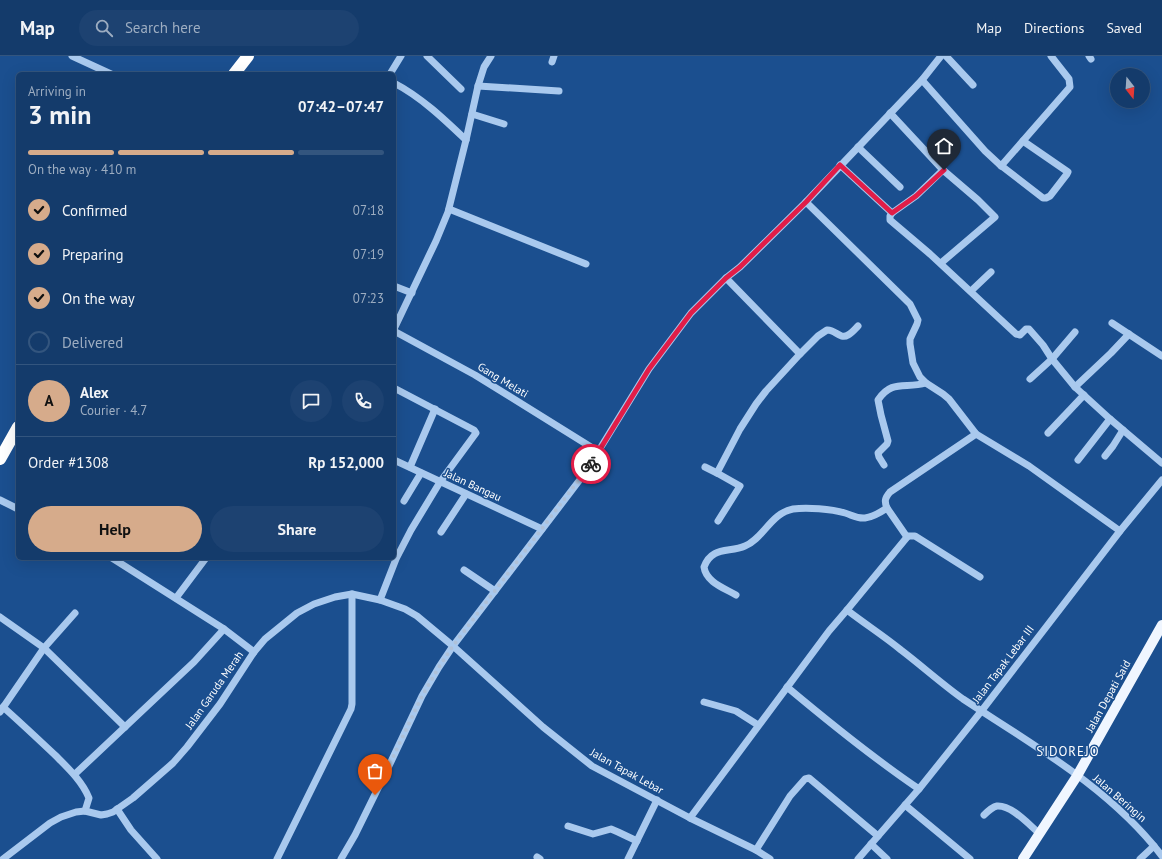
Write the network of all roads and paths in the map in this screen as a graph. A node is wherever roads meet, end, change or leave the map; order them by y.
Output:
1 (72, 56) edge
2 (248, 56) edge
3 (401, 56) edge
4 (428, 56) edge
5 (491, 56) edge
6 (941, 56) edge
7 (946, 56) edge
8 (1051, 56) edge
9 (107, 72) edge
10 (236, 72) edge
11 (391, 72) edge
12 (922, 80) junction
13 (396, 84) edge
14 (973, 85) dead end
15 (478, 86) junction
16 (461, 89) dead end
17 (559, 91) dead end
18 (890, 113) junction
19 (472, 114) junction
20 (504, 124) dead end
21 (466, 140) junction
22 (1023, 141) junction
23 (858, 147) junction
24 (840, 165) junction
25 (1001, 166) junction
26 (944, 170) junction
27 (900, 187) dead end
28 (806, 202) junction
29 (449, 208) junction
30 (892, 213) junction
31 (586, 264) dead end
32 (941, 264) junction
33 (991, 272) dead end
34 (726, 278) junction
35 (396, 287) edge
36 (972, 291) junction
37 (412, 293) junction
38 (1112, 323) dead end
39 (396, 324) edge
40 (858, 326) dead end
41 (396, 327) edge
42 (1075, 332) dead end
43 (1129, 334) junction
44 (800, 354) junction
45 (1162, 356) edge
46 (1052, 359) junction
47 (1030, 379) dead end
48 (926, 384) junction
49 (1075, 387) junction
50 (396, 389) edge
51 (1084, 395) junction
52 (435, 409) junction
53 (1110, 419) junction
54 (1123, 430) junction
55 (16, 431) edge
56 (1048, 433) dead end
57 (976, 434) junction
58 (599, 452) junction
59 (1105, 456) dead end
60 (0, 459) edge
61 (1078, 460) dead end
62 (396, 461) edge
63 (1162, 463) edge
64 (884, 465) dead end
65 (706, 467) dead end
66 (410, 468) junction
67 (421, 473) junction
68 (717, 473) junction
69 (1162, 480) edge
70 (440, 482) junction
71 (466, 494) junction
72 (0, 500) edge
73 (404, 501) dead end
74 (16, 508) edge
75 (887, 508) junction
76 (718, 521) dead end
77 (542, 529) junction
78 (1120, 531) junction
79 (441, 532) dead end
80 (906, 537) junction
81 (396, 559) edge
82 (115, 560) edge
83 (204, 560) edge
84 (396, 560) edge
85 (464, 570) dead end
86 (980, 577) dead end
87 (495, 591) junction
88 (352, 594) junction
89 (736, 595) dead end
90 (176, 598) junction
91 (380, 600) junction
92 (847, 610) junction
93 (75, 613) dead end
94 (0, 617) edge
95 (1162, 625) edge
96 (224, 629) junction
97 (453, 646) junction
98 (44, 648) junction
99 (254, 652) junction
100 (787, 687) junction
101 (704, 702) dead end
102 (2, 709) edge
103 (982, 710) junction
104 (758, 725) junction
105 (125, 727) junction
106 (74, 774) junction
107 (1077, 776) junction
108 (919, 789) junction
109 (657, 800) junction
110 (905, 805) junction
111 (117, 810) junction
112 (85, 811) junction
113 (984, 815) dead end
114 (690, 818) junction
115 (568, 826) dead end
116 (1040, 834) junction
117 (878, 836) junction
118 (637, 842) junction
119 (871, 844) junction
120 (1154, 846) junction
121 (756, 850) junction
122 (1162, 855) edge
123 (3, 859) edge
124 (157, 859) edge
125 (277, 859) edge
126 (341, 859) edge
127 (628, 859) edge
128 (770, 859) edge
129 (858, 859) edge
130 (887, 859) edge
131 (970, 859) edge
132 (1023, 859) edge
133 (1140, 859) edge

1 - 9 street
2 - 10 highway
3 - 11 street
4 - 16 street
5 - 15 street
6 - 12 street
7 - 14 street
8 - 22 street
12 - 18 street
12 - 25 street
13 - 21 street
15 - 17 street
15 - 19 street
18 - 23 street
18 - 26 street
19 - 20 street
19 - 21 street
21 - 29 street
22 - 25 street
22 - 25 street
23 - 24 street
23 - 27 street
24 - 28 street
24 - 30 street
26 - 30 street
26 - 32 street
28 - 34 street
28 - 48 street
29 - 31 street
29 - 37 street
30 - 32 street
32 - 36 street
33 - 36 street
34 - 44 street
34 - 58 street
35 - 37 street
36 - 46 street
37 - 39 street
38 - 43 street
40 - 44 street
41 - 58 street, Gang Melati
42 - 46 street
43 - 45 street
43 - 49 street
44 - 68 street
46 - 47 street
46 - 49 street
48 - 57 street
48 - 64 street
49 - 51 street
50 - 52 street
51 - 53 street
51 - 56 street
52 - 66 street
52 - 70 street
53 - 54 street
53 - 61 street
54 - 59 street
54 - 63 street
55 - 60 highway
57 - 75 street
57 - 78 street
58 - 77 street
62 - 66 street, Jalan Bangau
65 - 68 street
66 - 67 street, Jalan Bangau
67 - 70 street, Jalan Bangau
67 - 73 street
68 - 76 street
69 - 78 street, Jalan Tapak Lebar III
70 - 71 street, Jalan Bangau
70 - 81 street
71 - 77 street, Jalan Bangau
71 - 79 street
72 - 74 street
75 - 80 street
75 - 89 street
77 - 87 street
78 - 103 street, Jalan Tapak Lebar III
80 - 86 street
80 - 92 street
82 - 90 street
83 - 90 street
84 - 91 street
85 - 87 street
87 - 97 street
88 - 91 street, Jalan Garuda Merah
88 - 99 street, Jalan Garuda Merah
88 - 125 street
90 - 96 street
91 - 97 street, Jalan Garuda Merah
92 - 100 street
92 - 103 street, Jalan Beringin
93 - 98 street
94 - 98 street
95 - 107 main road, Jalan Depati Said
96 - 99 street
96 - 105 street
97 - 109 street, Jalan Tapak Lebar
97 - 126 street
98 - 102 street
98 - 105 street
99 - 111 street, Jalan Garuda Merah
100 - 104 street
100 - 108 street
101 - 104 street
102 - 106 street
103 - 107 street, Jalan Beringin
103 - 108 street, Jalan Tapak Lebar III
104 - 114 street
105 - 106 street
106 - 112 street
107 - 116 main road, Jalan Depati Said
107 - 120 street, Jalan Beringin
108 - 110 street, Jalan Tapak Lebar III
109 - 114 street, Jalan Tapak Lebar
109 - 118 street
110 - 117 street, Jalan Tapak Lebar III
110 - 131 street
111 - 112 street, Jalan Garuda Merah
111 - 124 street
112 - 123 street, Jalan Garuda Merah
113 - 116 street
114 - 121 street, Jalan Tapak Lebar
115 - 118 street
116 - 132 main road, Jalan Depati Said
117 - 119 street, Jalan Tapak Lebar III
117 - 121 street
118 - 127 street
119 - 129 street, Jalan Tapak Lebar III
119 - 130 street
120 - 122 street, Jalan Beringin
120 - 133 street
121 - 128 street, Jalan Tapak Lebar

